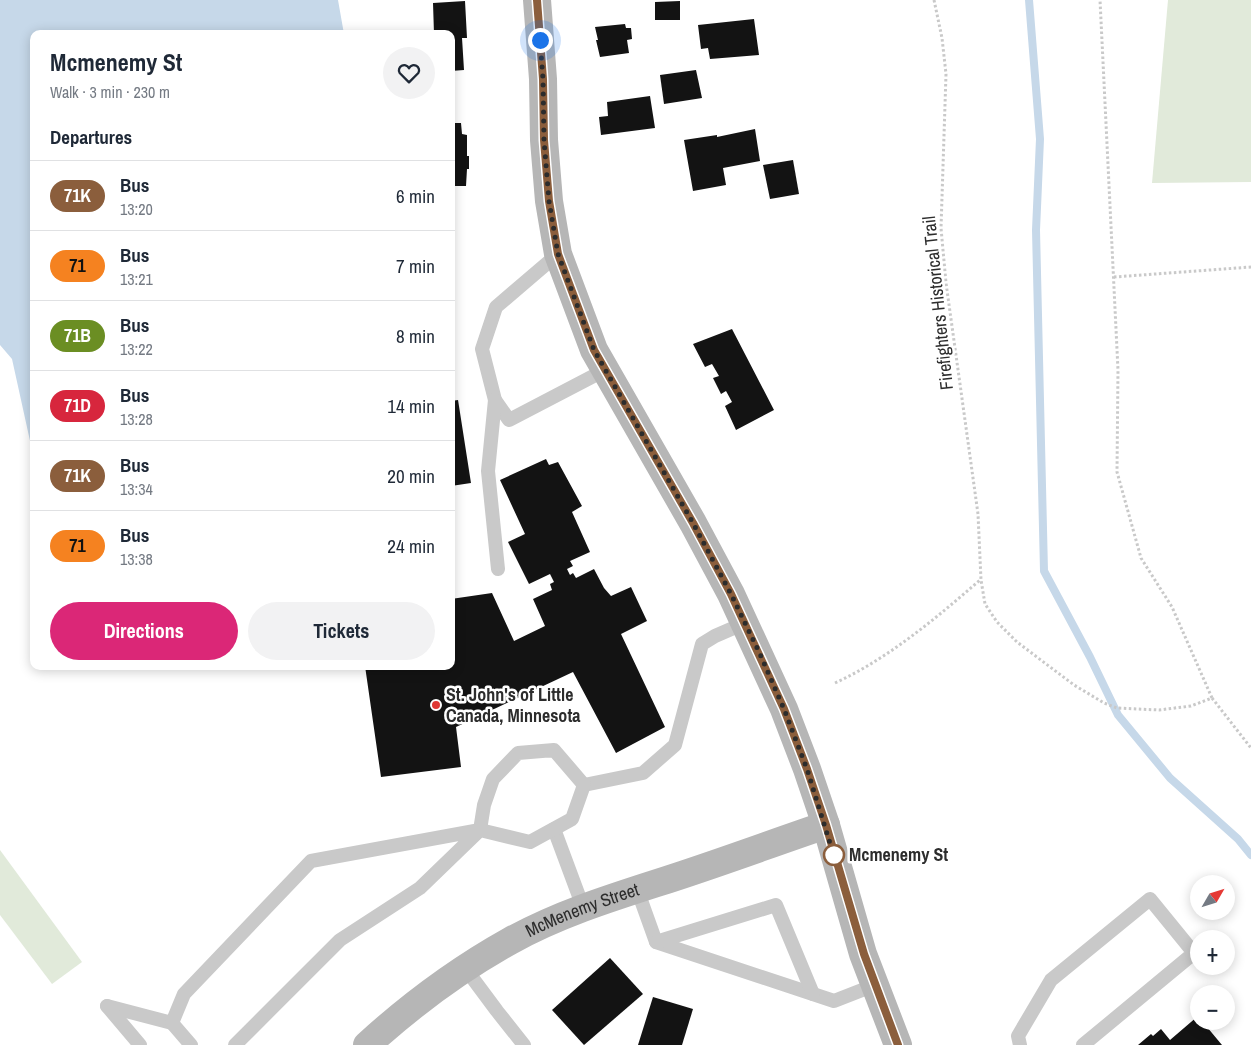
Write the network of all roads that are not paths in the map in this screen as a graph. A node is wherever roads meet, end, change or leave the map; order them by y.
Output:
1 (540, 0) edge
2 (558, 254) junction
3 (605, 370) junction
4 (495, 400) junction
5 (498, 569) dead end
6 (745, 623) junction
7 (584, 785) junction
8 (826, 825) junction
9 (554, 829) junction
10 (480, 830) junction
11 (637, 889) junction
12 (583, 907) junction
13 (656, 942) junction
14 (465, 968) junction
15 (875, 985) junction
16 (813, 994) junction
17 (172, 1023) junction
18 (140, 1045) edge
19 (191, 1045) edge
20 (234, 1045) edge
21 (367, 1045) edge
22 (524, 1045) edge
23 (898, 1045) edge
24 (1020, 1045) edge
25 (1083, 1045) edge

1 - 2 street
2 - 3 street
2 - 4 lane
3 - 4 lane
3 - 6 street
4 - 5 lane
6 - 7 lane
6 - 8 street
7 - 9 lane
7 - 10 lane
8 - 11 street, McMenemy Street
8 - 15 street
9 - 10 lane
9 - 12 lane
10 - 17 lane
10 - 20 lane
11 - 12 street, McMenemy Street
11 - 13 lane
12 - 14 street, McMenemy Street
13 - 16 lane
13 - 16 lane
14 - 21 street, McMenemy Street
14 - 22 lane
15 - 16 lane
15 - 23 street
17 - 18 lane
17 - 19 lane
24 - 25 lane

